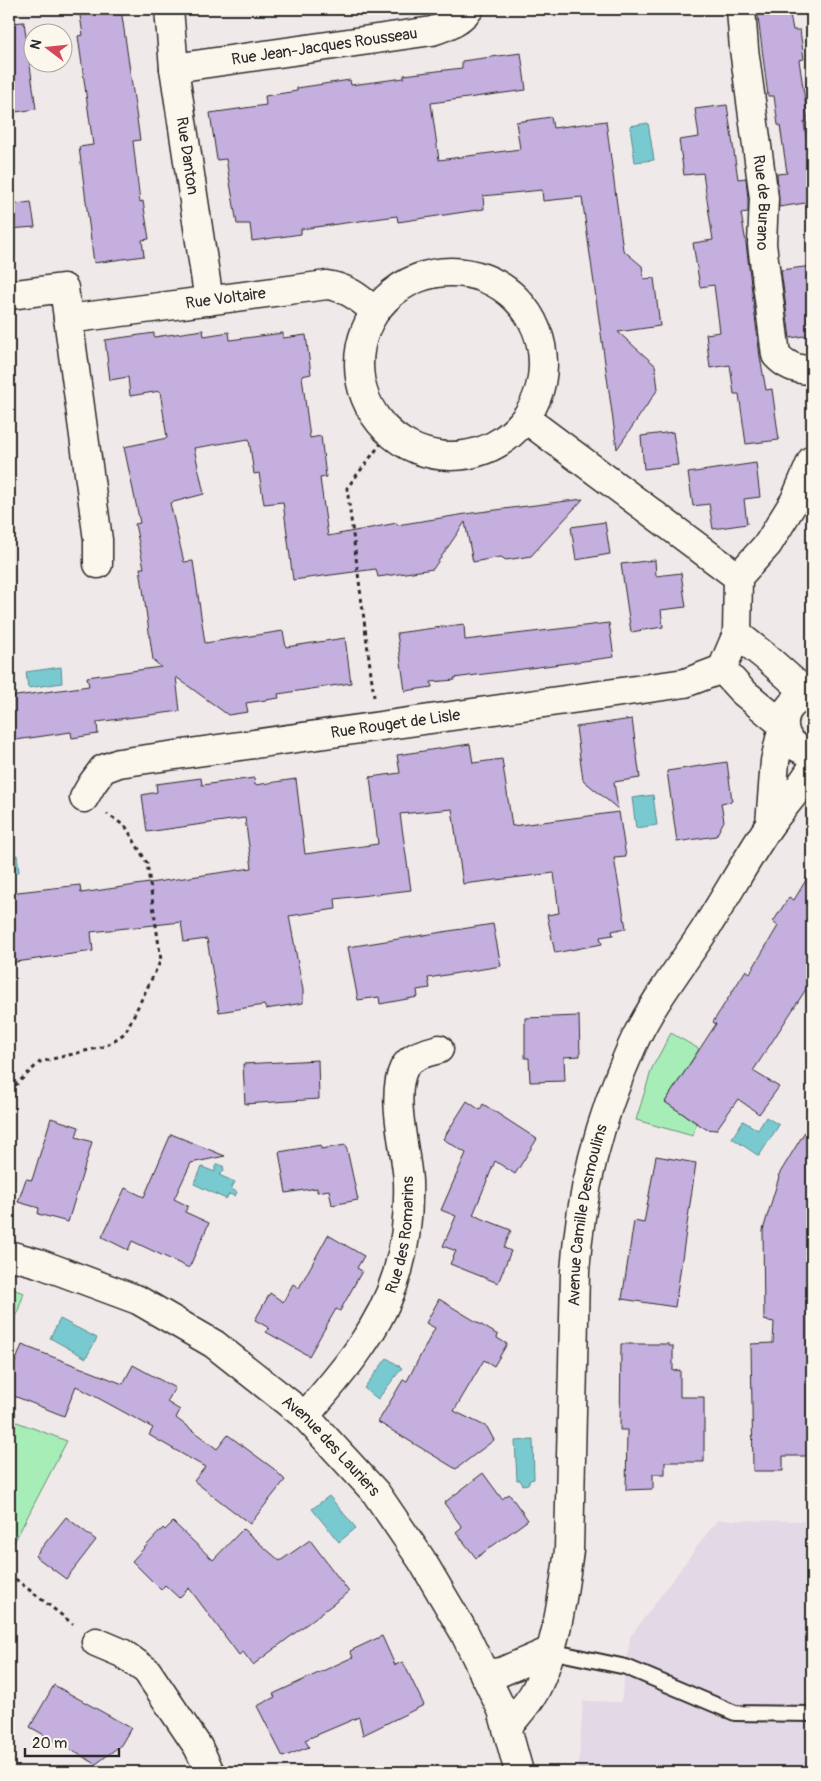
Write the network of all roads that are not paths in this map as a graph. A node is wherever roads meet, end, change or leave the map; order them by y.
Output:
1 (169, 9) edge
2 (469, 9) edge
3 (741, 9) edge
4 (174, 68) junction
5 (9, 295) edge
6 (210, 301) junction
7 (375, 311) junction
8 (68, 319) junction
9 (812, 370) edge
10 (526, 419) junction
11 (812, 460) edge
12 (98, 564) dead end
13 (738, 577) junction
14 (736, 634) junction
15 (722, 669) junction
16 (811, 696) edge
17 (783, 725) junction
18 (812, 751) edge
19 (812, 768) edge
20 (84, 798) road end
21 (770, 824) junction
22 (439, 1049) dead end
23 (9, 1255) edge
24 (305, 1416) junction
25 (96, 1642) road end
26 (550, 1651) junction
27 (484, 1674) junction
28 (812, 1714) edge
29 (507, 1728) junction
30 (210, 1772) edge
31 (519, 1772) edge

1 - 4 street, Rue Danton
2 - 4 street, Rue Jean-Jacques Rousseau
3 - 9 street, Rue de Burano
4 - 6 street, Rue Danton
5 - 8 street
6 - 7 street, Rue Voltaire
6 - 8 street, Rue Voltaire
7 - 10 street
7 - 10 street
8 - 12 street
10 - 13 street
11 - 13 street
13 - 14 street
14 - 15 street
14 - 16 street
15 - 17 street
15 - 20 street, Rue Rouget de Lisle
16 - 17 street, Avenue Camille Desmoulins
17 - 18 street
17 - 21 street, Avenue Camille Desmoulins
19 - 21 street, Avenue Camille Desmoulins
21 - 26 street, Avenue Camille Desmoulins
22 - 24 street, Rue des Romarins
23 - 24 street, Avenue des Lauriers
24 - 27 street, Avenue des Lauriers
25 - 30 street
26 - 27 street
26 - 28 lane
26 - 29 street, Avenue Camille Desmoulins
27 - 29 street, Avenue des Lauriers
29 - 31 street, Avenue des Lauriers

